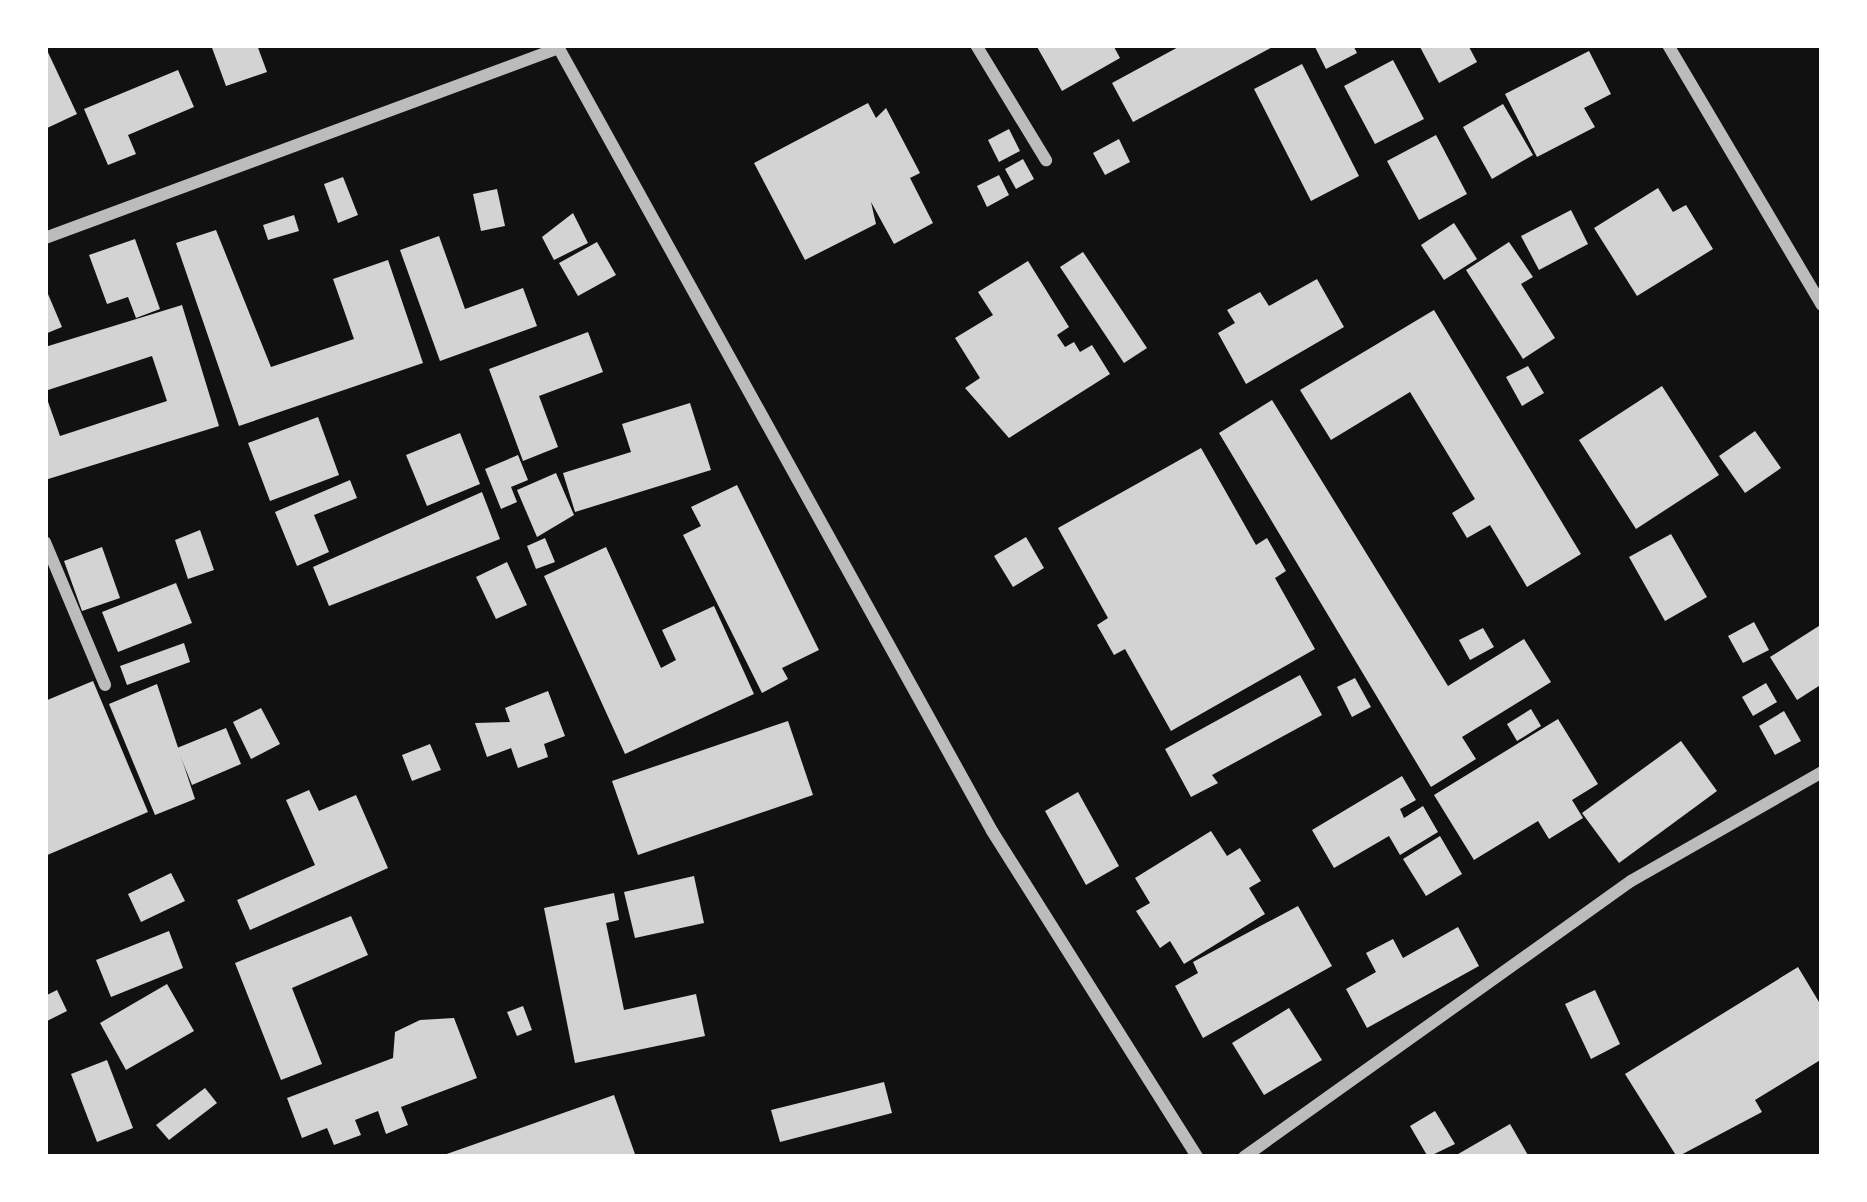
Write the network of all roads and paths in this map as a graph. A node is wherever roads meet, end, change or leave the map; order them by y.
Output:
1 (976, 45) edge
2 (1668, 45) edge
3 (558, 47) edge
4 (1046, 160) dead end
5 (45, 238) edge
6 (1822, 305) edge
7 (45, 542) edge
8 (105, 685) dead end
9 (1822, 772) edge
10 (1197, 1157) edge
11 (1244, 1157) edge

1 - 4 street
2 - 6 street
3 - 5 street
3 - 10 street
7 - 8 street
9 - 11 street

